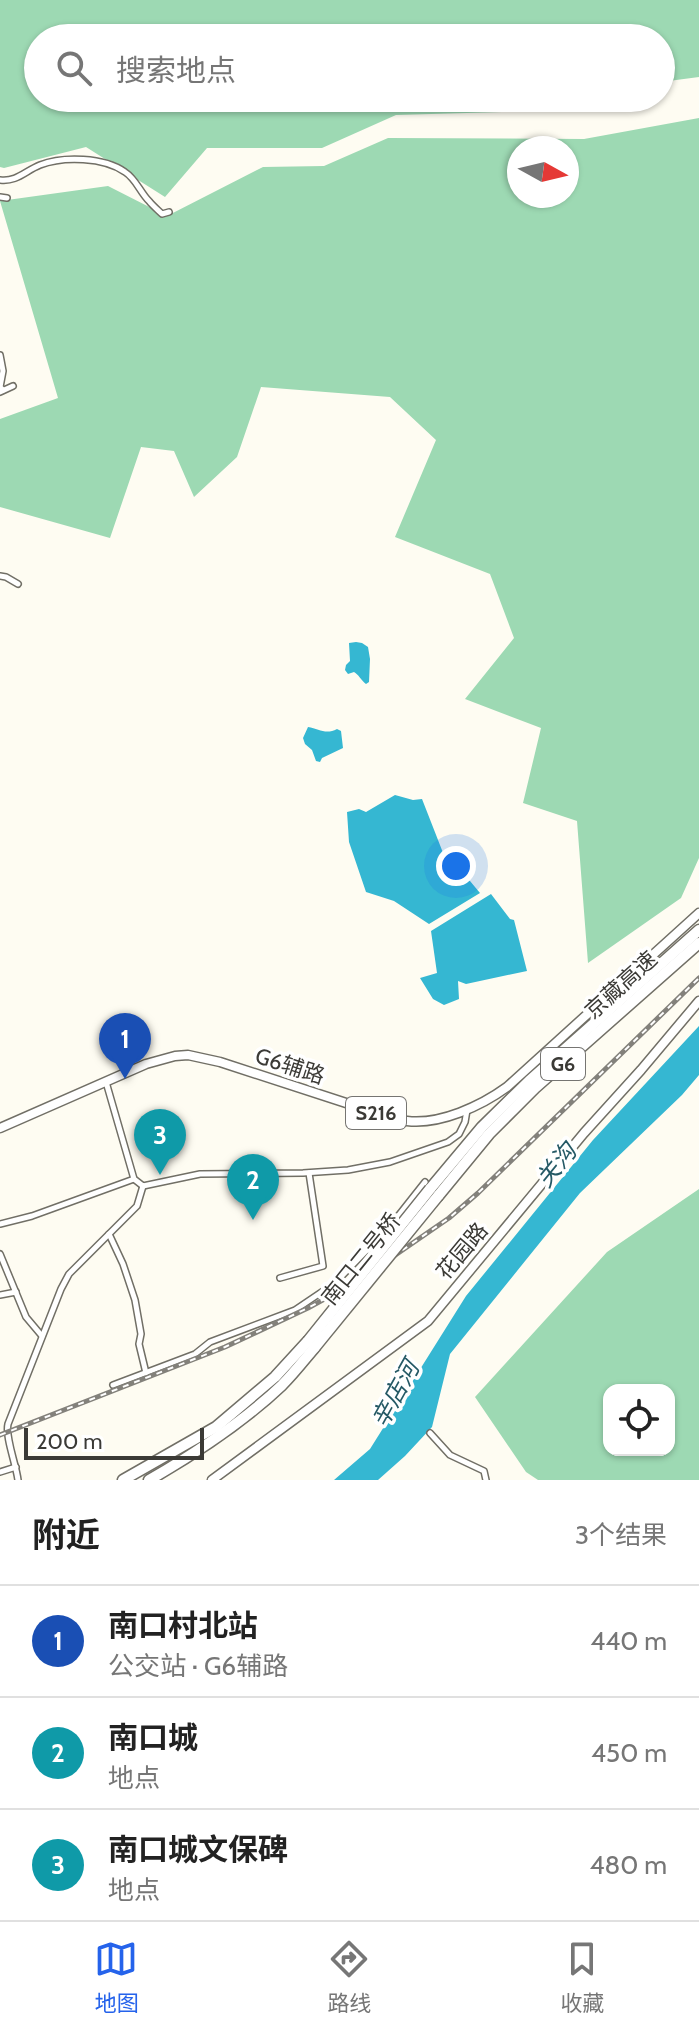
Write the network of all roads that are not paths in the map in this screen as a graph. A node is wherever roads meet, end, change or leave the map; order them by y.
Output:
1 (0, 180) edge
2 (169, 212) dead end
3 (0, 355) edge
4 (13, 386) dead end
5 (1, 391) edge
6 (0, 576) edge
7 (18, 584) dead end
8 (699, 913) edge
9 (699, 930) edge
10 (699, 943) edge
11 (699, 1001) edge
12 (106, 1081) junction
13 (468, 1109) junction
14 (0, 1128) edge
15 (309, 1173) junction
16 (134, 1179) junction
17 (143, 1186) junction
18 (431, 1189) junction
19 (0, 1224) edge
20 (109, 1234) junction
21 (0, 1254) edge
22 (280, 1278) dead end
23 (16, 1292) junction
24 (0, 1295) edge
25 (42, 1336) junction
26 (312, 1344) junction
27 (146, 1373) junction
28 (113, 1385) dead end
29 (8, 1424) junction
30 (0, 1425) edge
31 (430, 1433) dead end
32 (16, 1467) junction
33 (0, 1472) edge
34 (18, 1480) edge
35 (123, 1480) edge
36 (149, 1480) edge
37 (212, 1480) edge
38 (486, 1480) edge

1 - 2 street
3 - 5 street
4 - 5 street
6 - 7 street
8 - 13 main road, G6辅路 / S216
9 - 18 highway
10 - 18 highway, 京藏高速 / G6
11 - 37 main road, 花园路
12 - 13 main road, G6辅路 / S216
12 - 14 main road, G6辅路 / S216
12 - 16 street
13 - 15 street
15 - 17 street
15 - 22 street
16 - 17 street
16 - 19 street
17 - 20 street
18 - 26 highway, 南口二号桥 / G6, bridge
18 - 27 street
20 - 25 street
20 - 27 street
21 - 23 street
23 - 24 street
23 - 25 street
25 - 29 street
26 - 35 highway, G6
26 - 36 highway, G6
27 - 28 street
29 - 30 street
29 - 32 street
31 - 38 street
32 - 33 street
32 - 34 street

